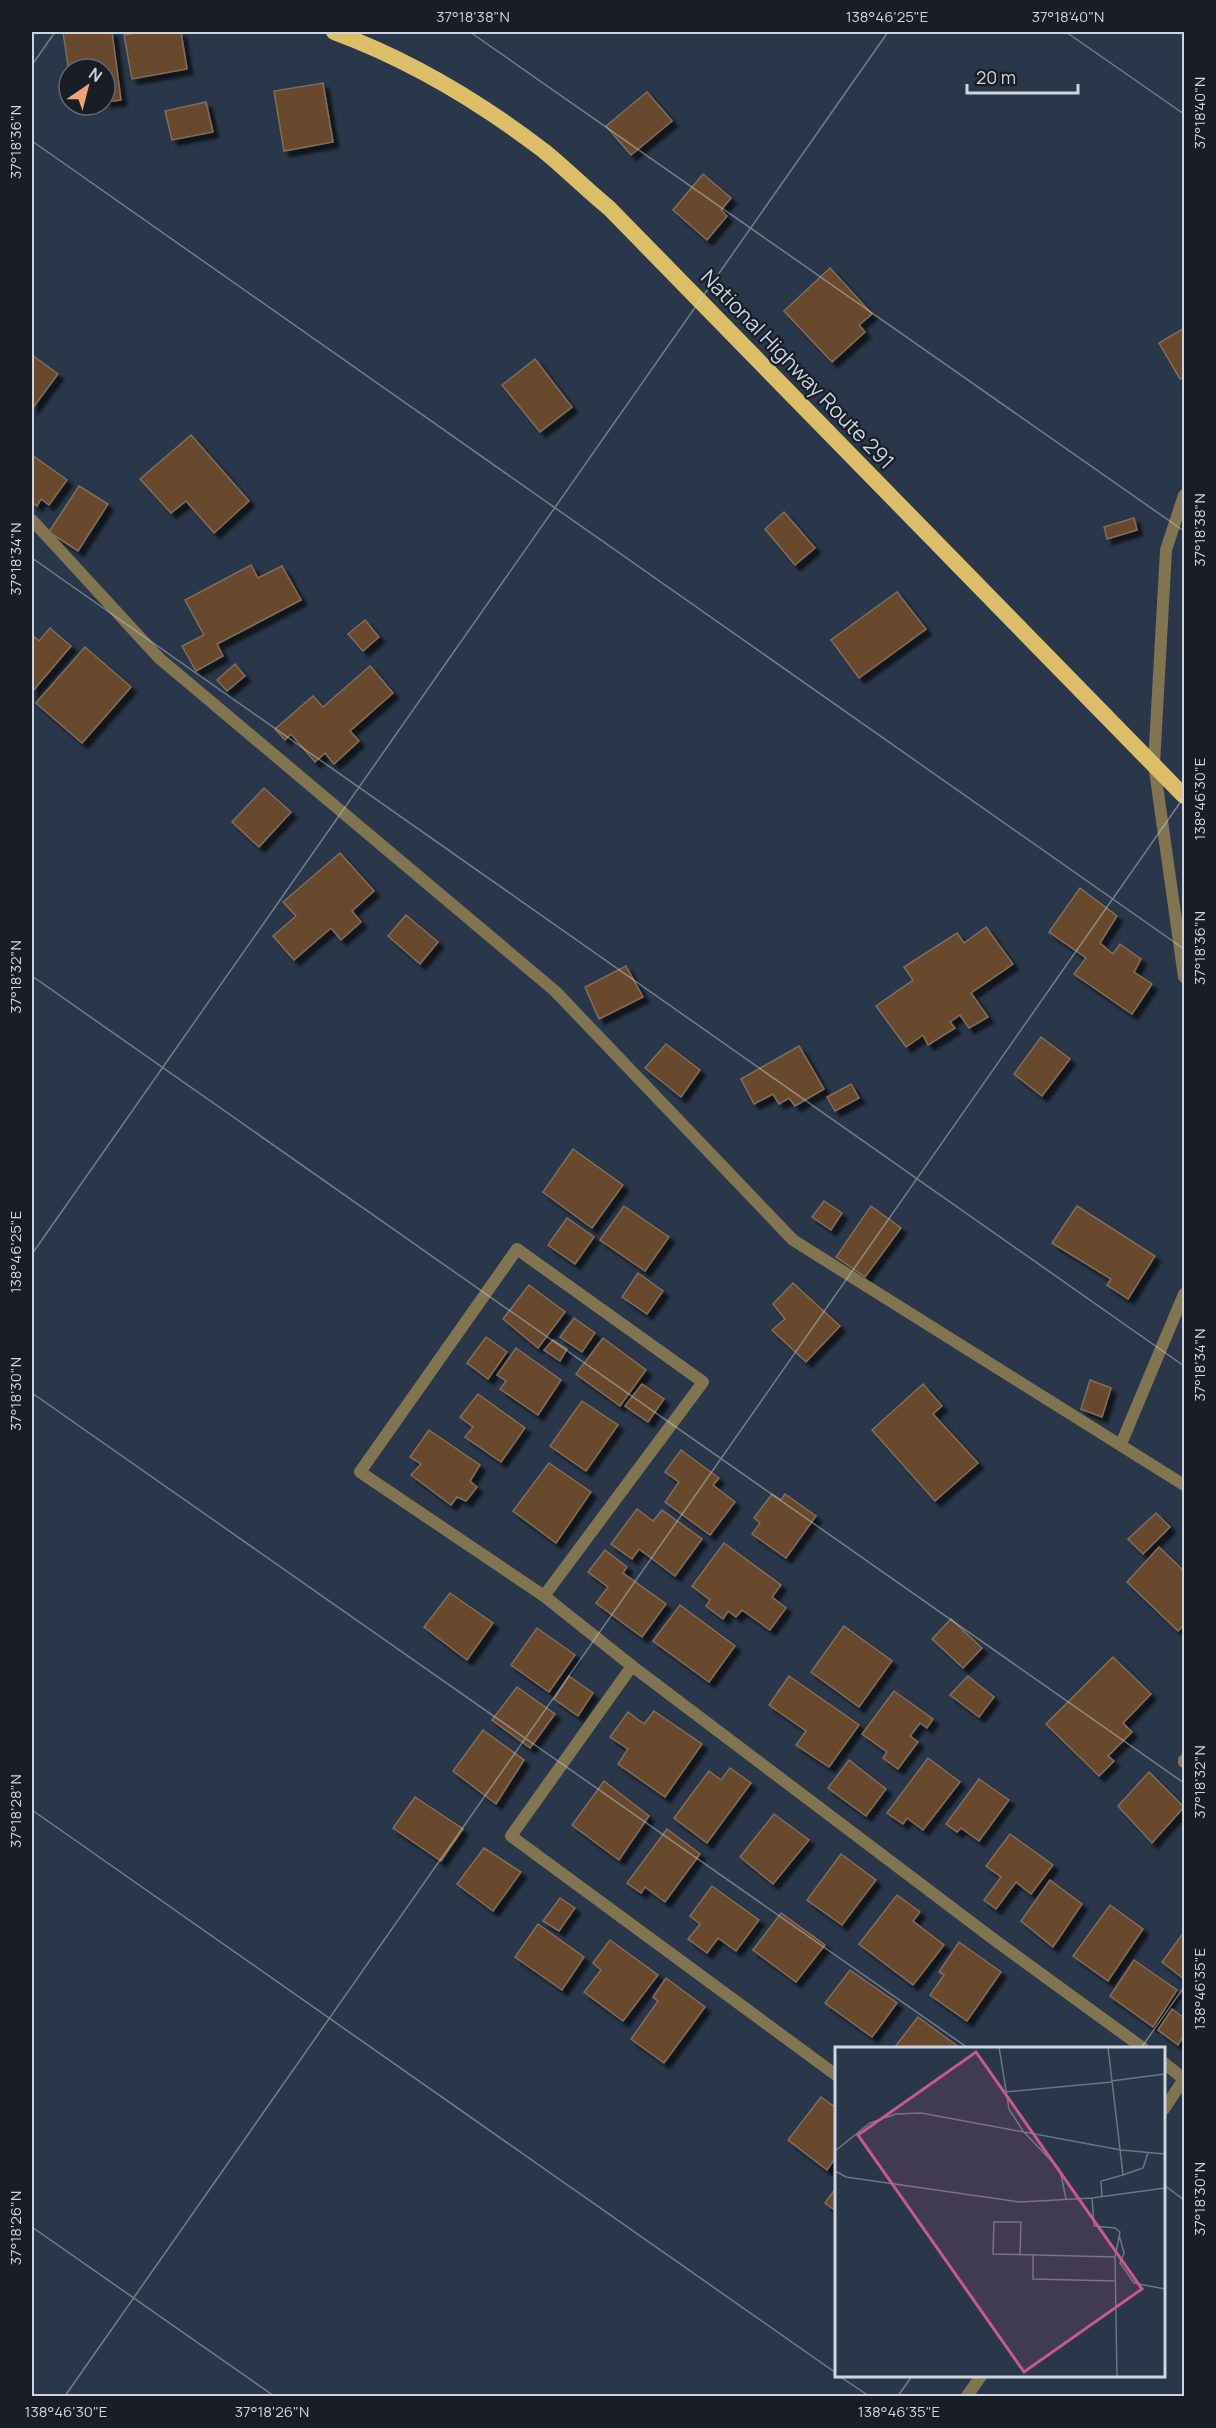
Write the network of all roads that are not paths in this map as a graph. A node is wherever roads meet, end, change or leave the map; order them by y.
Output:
1 (334, 32) edge
2 (1185, 495) edge
3 (32, 520) edge
4 (1154, 764) junction
5 (1185, 796) edge
6 (1185, 977) edge
7 (1185, 1294) edge
8 (1120, 1444) junction
9 (1185, 1485) edge
10 (544, 1596) junction
11 (632, 1666) junction
12 (1140, 2047) edge
13 (1165, 2064) edge
14 (835, 2074) edge
15 (1185, 2079) edge
16 (1165, 2108) edge
17 (980, 2377) edge
18 (967, 2397) edge

1 - 4 highway, National Highway Route 291
2 - 4 street
3 - 8 street
4 - 5 highway, National Highway Route 291
4 - 6 street
7 - 8 street
8 - 9 street
10 - 10 street
10 - 11 street
11 - 12 street
11 - 14 street
13 - 15 street
15 - 16 street
17 - 18 street

